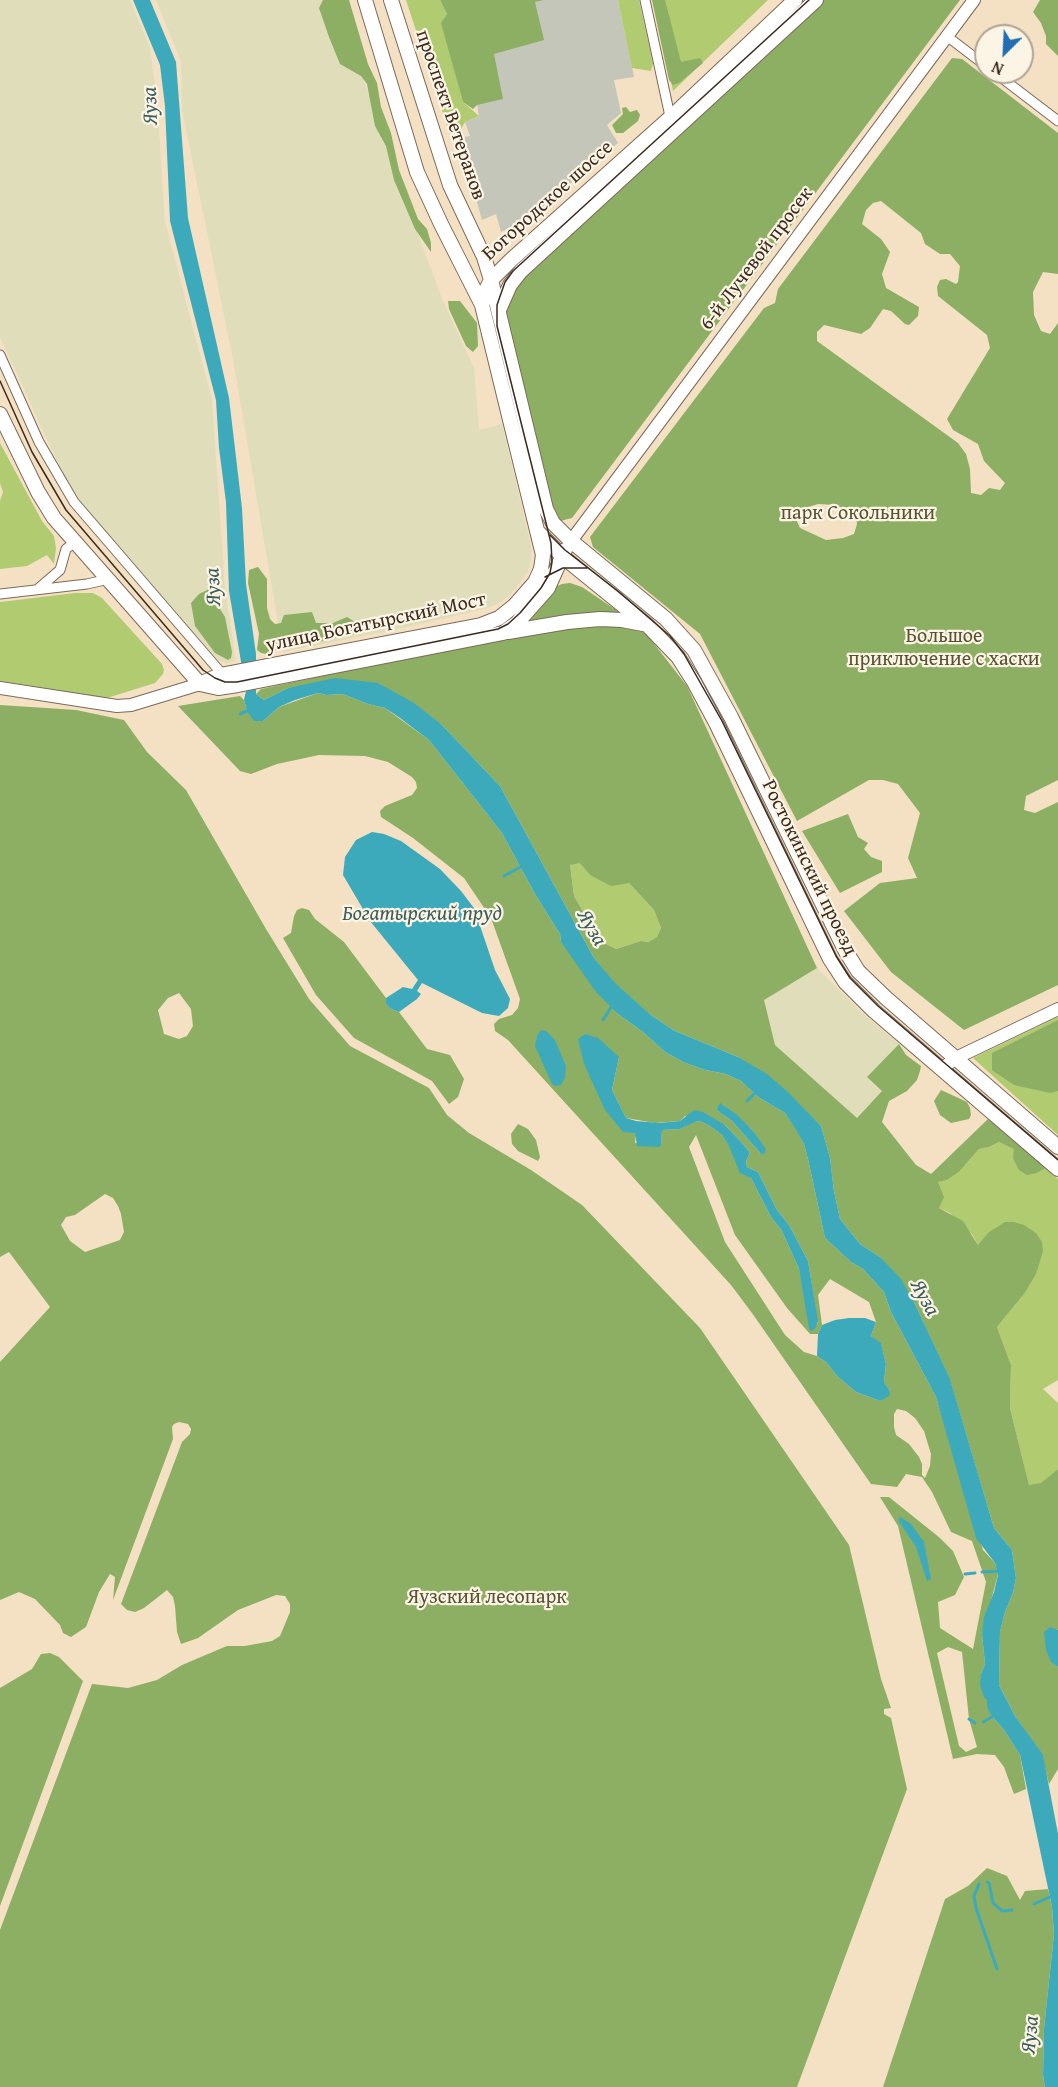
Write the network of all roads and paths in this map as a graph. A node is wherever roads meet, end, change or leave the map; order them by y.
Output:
1 (365, 0) edge
2 (391, 0) edge
3 (645, 0) edge
4 (795, 0) edge
5 (816, 0) edge
6 (974, 0) edge
7 (948, 37) junction
8 (974, 57) edge
9 (1010, 84) edge
10 (671, 117) junction
11 (1058, 121) edge
12 (674, 132) junction
13 (491, 280) junction
14 (482, 305) junction
15 (499, 310) junction
16 (0, 355) edge
17 (0, 414) edge
18 (537, 531) junction
19 (571, 541) junction
20 (75, 542) junction
21 (562, 556) junction
22 (109, 579) junction
23 (536, 580) junction
24 (37, 590) junction
25 (0, 594) edge
26 (646, 625) junction
27 (502, 633) junction
28 (284, 670) junction
29 (230, 680) junction
30 (200, 684) junction
31 (0, 688) edge
32 (1058, 1009) edge
33 (956, 1059) junction
34 (942, 1068) junction
35 (1058, 1147) edge
36 (1058, 1169) edge

1 - 14 main road
2 - 13 main road, проспект Ветеранов
3 - 10 street
4 - 10 main road, Богородское шоссе
5 - 12 main road, Богородское шоссе
6 - 7 street, 6-й Лучевой просек
7 - 8 street
7 - 19 street, 6-й Лучевой просек
9 - 11 street
10 - 12 street
10 - 13 main road, Богородское шоссе
12 - 15 main road, Богородское шоссе
13 - 14 main road, Богородское шоссе
13 - 15 main road, проспект Ветеранов
14 - 18 main road
15 - 19 main road
16 - 29 street
17 - 20 main road
18 - 21 main road
18 - 23 main road
19 - 21 main road
19 - 33 main road, Ростокинский проезд
20 - 22 main road
20 - 24 street
21 - 23 main road, улица Богатырский Мост
21 - 26 main road, Ростокинский проезд
21 - 27 main road, улица Богатырский Мост
22 - 24 street
22 - 30 main road
23 - 28 main road, улица Богатырский Мост
24 - 25 street
26 - 27 main road
26 - 34 main road, Ростокинский проезд
27 - 28 main road, улица Богатырский Мост
28 - 29 main road, улица Богатырский Мост
29 - 30 main road, улица Богатырский Мост
30 - 31 street, улица Богатырский Мост
32 - 33 street
33 - 34 street
33 - 35 main road, Ростокинский проезд
34 - 36 main road, Ростокинский проезд

